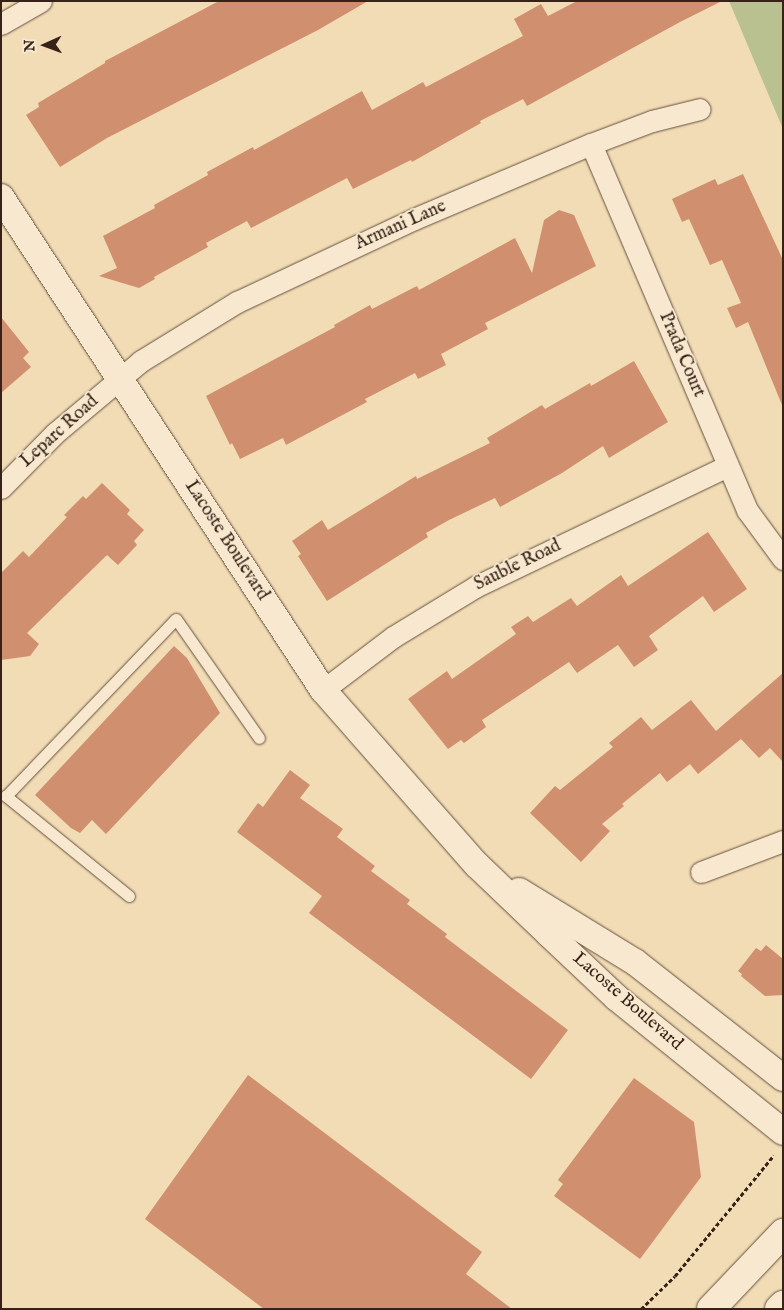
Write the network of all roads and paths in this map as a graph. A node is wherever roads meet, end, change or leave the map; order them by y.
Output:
1 (41, 1) edge
2 (1, 24) edge
3 (700, 109) dead end
4 (591, 144) junction
5 (1, 197) edge
6 (120, 379) junction
7 (727, 466) junction
8 (1, 488) edge
9 (783, 559) edge
10 (323, 690) junction
11 (259, 738) dead end
12 (783, 840) edge
13 (477, 865) junction
14 (702, 872) dead end
15 (129, 896) dead end
16 (783, 1078) edge
17 (783, 1132) edge
18 (768, 1164) dead end
19 (783, 1233) edge
20 (783, 1304) edge
21 (640, 1309) edge
22 (710, 1309) edge
23 (779, 1309) edge

1 - 2 street
3 - 4 street, Armani Lane
4 - 6 street, Armani Lane
4 - 7 street, Prada Court
5 - 6 street, Lacoste Boulevard
6 - 8 street, Leparc Road
6 - 10 street, Lacoste Boulevard
7 - 9 street, Prada Court
7 - 10 street, Sauble Road
10 - 13 street, Lacoste Boulevard
11 - 15 lane
12 - 14 street
13 - 16 street, Lacoste Boulevard
13 - 17 street, Lacoste Boulevard
18 - 21 path
19 - 22 main road
20 - 23 main road

